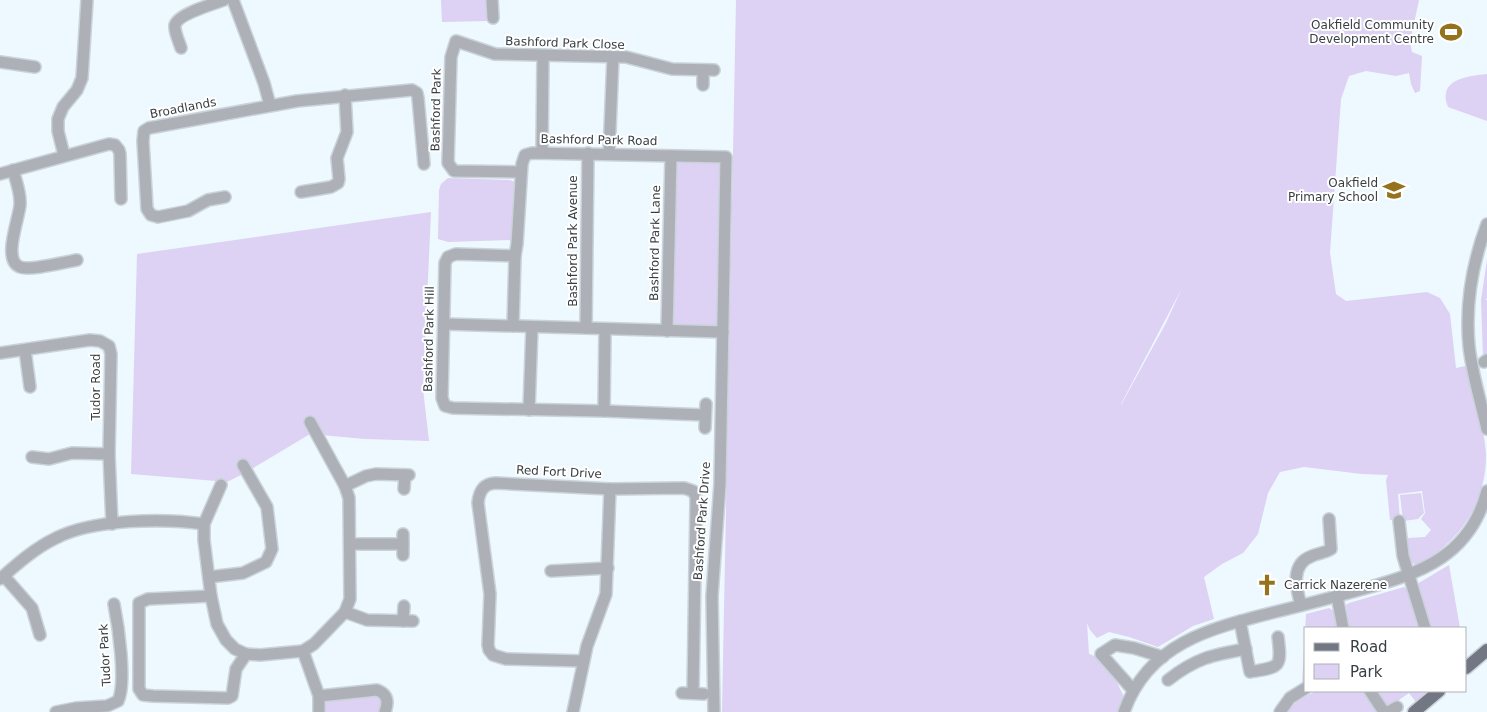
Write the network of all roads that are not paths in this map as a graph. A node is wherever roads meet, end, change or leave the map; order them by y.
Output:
1 (88, 0) edge
2 (224, 0) edge
3 (233, 0) edge
4 (492, 0) edge
5 (493, 18) dead end
6 (456, 41) joint
7 (181, 48) dead end
8 (544, 56) junction
9 (613, 57) junction
10 (0, 62) edge
11 (35, 67) dead end
12 (703, 86) dead end
13 (345, 96) junction
14 (270, 105) junction
15 (542, 153) junction
16 (588, 153) junction
17 (610, 154) junction
18 (64, 155) junction
19 (671, 156) junction
20 (726, 157) joint
21 (424, 164) dead end
22 (13, 170) junction
23 (521, 172) junction
24 (0, 174) edge
25 (301, 192) dead end
26 (225, 197) dead end
27 (121, 198) dead end
28 (1487, 224) edge
29 (515, 256) junction
30 (77, 260) dead end
31 (444, 324) junction
32 (513, 326) junction
33 (532, 327) junction
34 (586, 328) junction
35 (605, 329) junction
36 (667, 330) junction
37 (723, 332) junction
38 (25, 350) junction
39 (0, 353) edge
40 (30, 387) dead end
41 (1484, 401) edge
42 (529, 410) junction
43 (604, 411) junction
44 (310, 422) dead end
45 (705, 428) dead end
46 (1487, 429) edge
47 (109, 454) junction
48 (32, 457) dead end
49 (243, 465) dead end
50 (221, 485) dead end
51 (346, 486) junction
52 (404, 489) dead end
53 (610, 489) junction
54 (1487, 491) edge
55 (1330, 519) dead end
56 (1399, 522) dead end
57 (112, 524) junction
58 (204, 524) junction
59 (350, 544) junction
60 (403, 544) dead end
61 (608, 568) junction
62 (551, 571) dead end
63 (1409, 576) junction
64 (209, 577) junction
65 (2, 578) edge
66 (211, 596) junction
67 (1336, 596) junction
68 (114, 604) dead end
69 (1301, 605) junction
70 (404, 606) dead end
71 (345, 612) junction
72 (1240, 621) junction
73 (1343, 627) edge
74 (1425, 627) edge
75 (40, 635) dead end
76 (1278, 637) dead end
77 (1246, 649) junction
78 (1487, 650) edge
79 (303, 651) junction
80 (246, 654) junction
81 (1163, 657) junction
82 (583, 661) junction
83 (1467, 667) edge
84 (1168, 680) dead end
85 (1304, 689) edge
86 (1133, 690) junction
87 (1371, 692) edge
88 (1438, 692) edge
89 (693, 693) dead end
90 (319, 696) junction
91 (1390, 710) edge
92 (56, 712) edge
93 (319, 712) edge
94 (385, 712) edge
95 (573, 712) edge
96 (714, 712) edge
97 (1124, 712) edge
98 (1280, 712) edge
99 (1414, 712) edge

1 - 18 street
2 - 7 street
3 - 14 street
4 - 5 street
6 - 8 street, Bashford Park Close
6 - 23 street, Bashford Park
8 - 9 street, Bashford Park Close
8 - 15 street
9 - 12 street, Bashford Park Close
9 - 17 street
10 - 11 street
13 - 14 street, Broadlands
13 - 21 street, Broadlands
13 - 25 street
14 - 26 street, Broadlands
15 - 16 street, Bashford Park Road
15 - 23 street, Bashford Park Road
16 - 17 street, Bashford Park Road
16 - 34 street, Bashford Park Avenue
17 - 19 street, Bashford Park Road
18 - 22 street
18 - 27 street
19 - 20 street, Bashford Park Road
19 - 36 street, Bashford Park Lane
20 - 37 street, Bashford Park Drive
22 - 24 street
22 - 30 street
23 - 29 street, Bashford Park Road
28 - 41 street
29 - 31 street, Bashford Park Hill
29 - 32 street, Bashford Park Road
31 - 32 street
31 - 42 street, Bashford Park Hill
32 - 33 street
33 - 34 street
33 - 42 street
34 - 35 street
35 - 36 street
35 - 43 street
36 - 37 street
37 - 96 street, Bashford Park Drive
38 - 39 street, Tudor Road
38 - 40 street
38 - 47 street, Tudor Road
41 - 46 street
42 - 43 street, Bashford Park Hill
43 - 45 street, Bashford Park Hill
44 - 51 street
47 - 48 street
47 - 57 street, Tudor Road
49 - 64 street
50 - 58 street
51 - 52 street
51 - 59 street
53 - 61 street
53 - 82 street, Red Fort Drive
53 - 89 street, Red Fort Drive
54 - 63 street
55 - 69 street
56 - 63 street
57 - 58 street
57 - 65 street
58 - 64 street
59 - 60 street
59 - 71 street
61 - 62 street
61 - 82 street
63 - 67 street
63 - 74 street
64 - 66 street
65 - 75 street
66 - 80 street
66 - 80 street
67 - 69 street
67 - 73 street
68 - 92 street, Tudor Park
69 - 72 street
70 - 71 street
71 - 79 street
72 - 77 street
72 - 81 street
76 - 77 street
77 - 84 street
78 - 83 main road
79 - 80 street
79 - 90 street
81 - 86 street
81 - 86 street
82 - 95 street
85 - 98 street
86 - 97 street
87 - 91 street
88 - 99 main road
90 - 93 street
90 - 94 street

